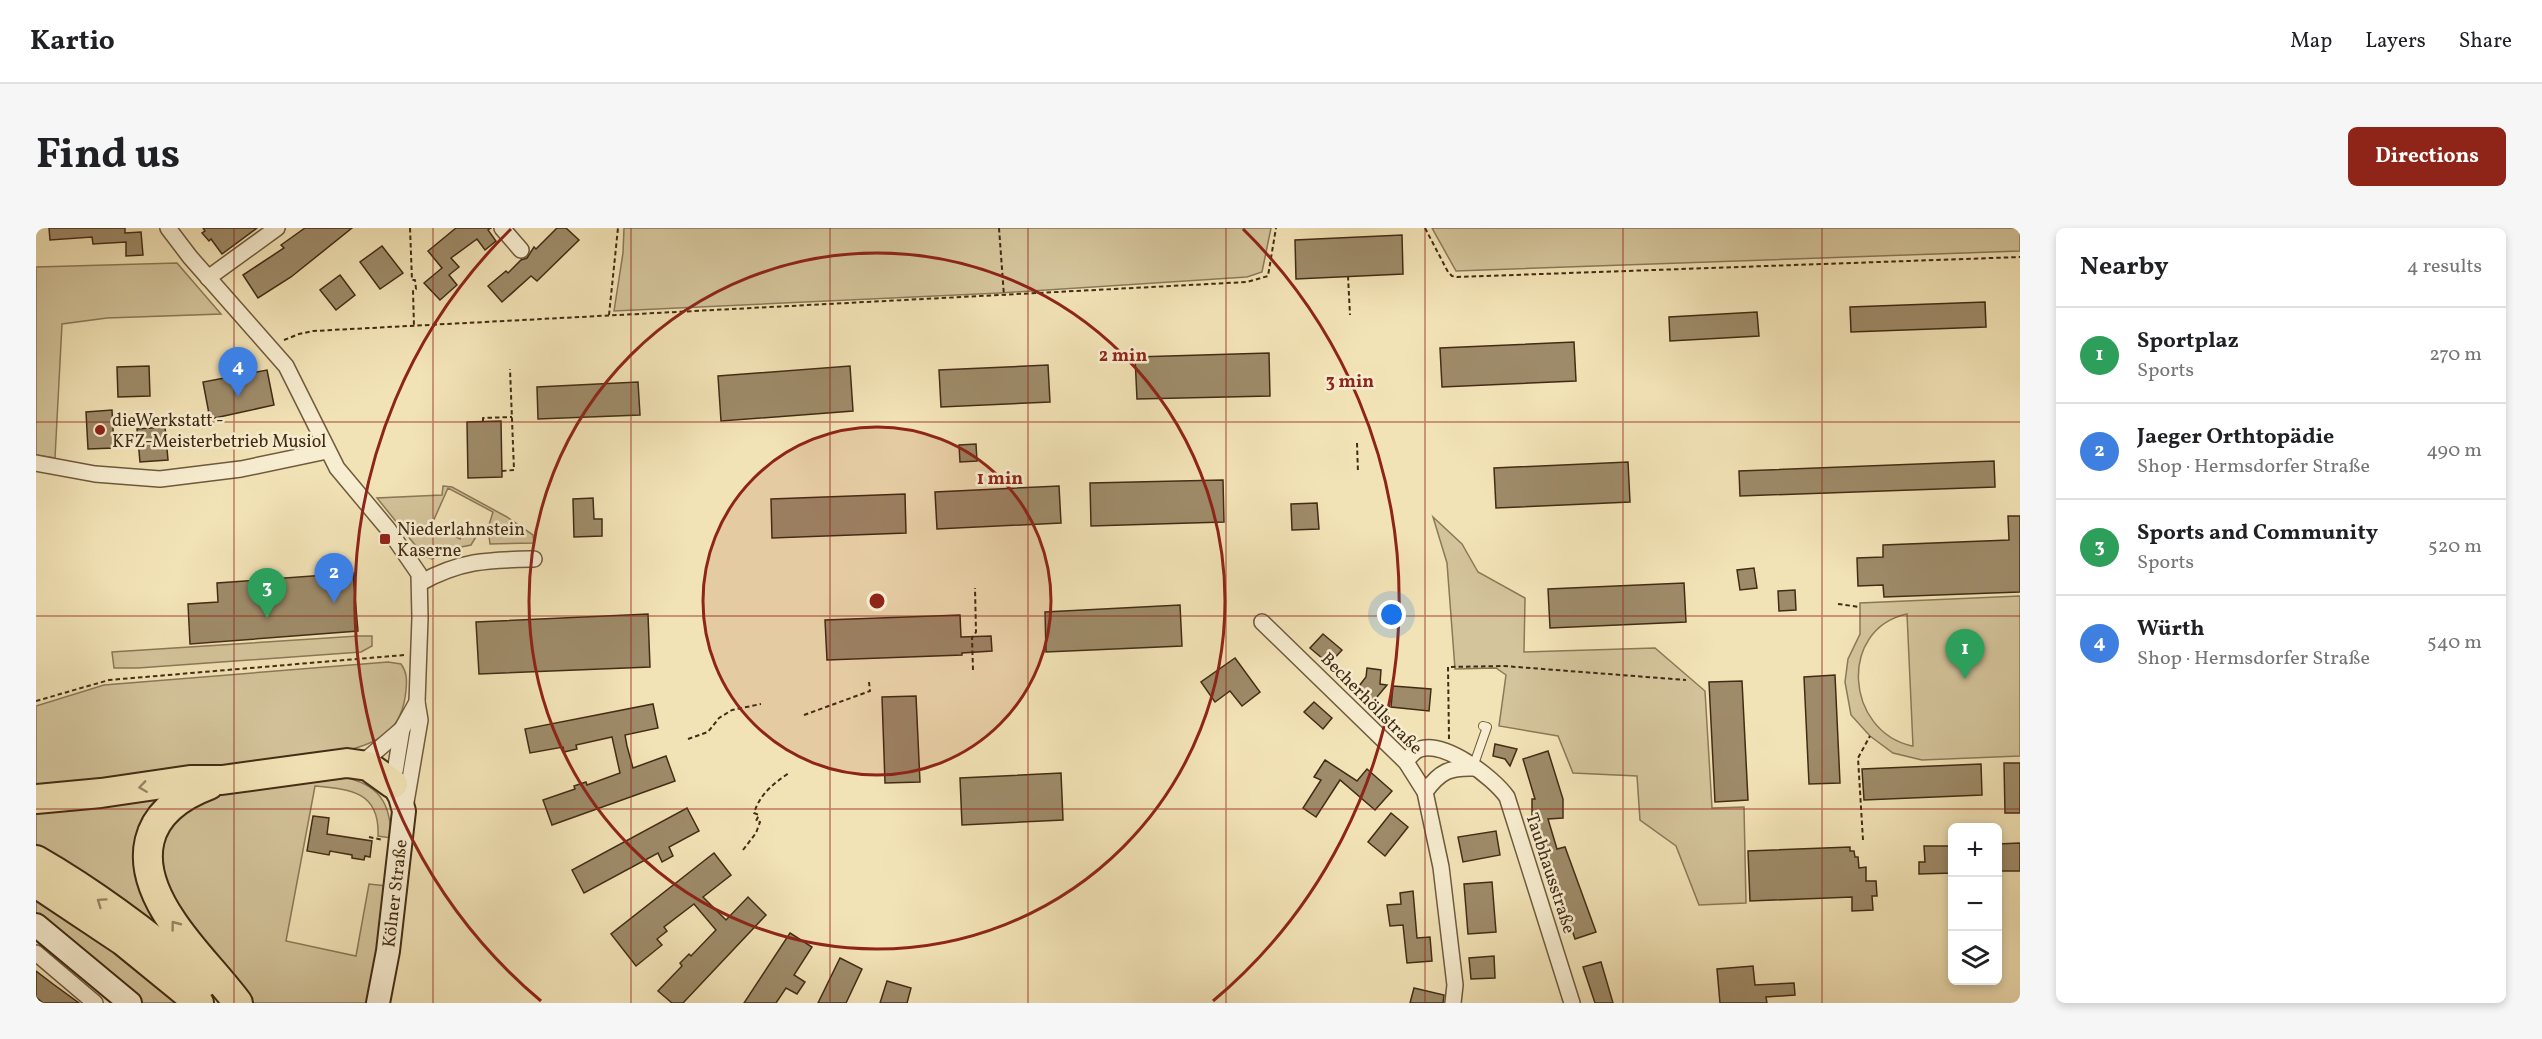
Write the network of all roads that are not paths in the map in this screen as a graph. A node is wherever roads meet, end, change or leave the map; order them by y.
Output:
1 (168, 228) edge
2 (277, 228) edge
3 (502, 228) edge
4 (521, 250) dead end
5 (208, 278) junction
6 (327, 451) junction
7 (36, 463) edge
8 (534, 559) dead end
9 (420, 583) junction
10 (1262, 622) dead end
11 (417, 702) junction
12 (1484, 726) dead end
13 (402, 729) junction
14 (418, 740) junction
15 (1452, 761) junction
16 (361, 764) junction
17 (1409, 766) junction
18 (1474, 767) junction
19 (222, 780) junction
20 (393, 784) junction
21 (1425, 792) junction
22 (36, 799) edge
23 (404, 811) junction
24 (36, 860) edge
25 (36, 883) edge
26 (36, 925) edge
27 (36, 953) edge
28 (95, 1003) edge
29 (130, 1003) edge
30 (199, 1003) edge
31 (229, 1003) edge
32 (238, 1003) edge
33 (378, 1003) edge
34 (1453, 1003) edge
35 (1572, 1003) edge

1 - 5 street
2 - 5 street
3 - 4 street
5 - 6 street
6 - 7 street
6 - 9 street
8 - 9 street
9 - 11 street
10 - 17 street, Becherhöllstraße
11 - 13 street
11 - 14 street
12 - 18 lane
13 - 16 street
13 - 20 street
14 - 20 street
14 - 23 street
15 - 17 street
15 - 17 street
15 - 18 street
15 - 21 street
16 - 19 highway
16 - 20 highway
17 - 21 street, Becherhöllstraße
18 - 35 street, Taubhausstraße
19 -> 22 highway
32 -> 19 highway
20 - 23 street, Kölner Straße
21 - 34 street, Becherhöllstraße
23 - 33 street, Kölner Straße
31 -> 24 highway
25 - 30 highway
26 - 29 street
27 - 28 street

